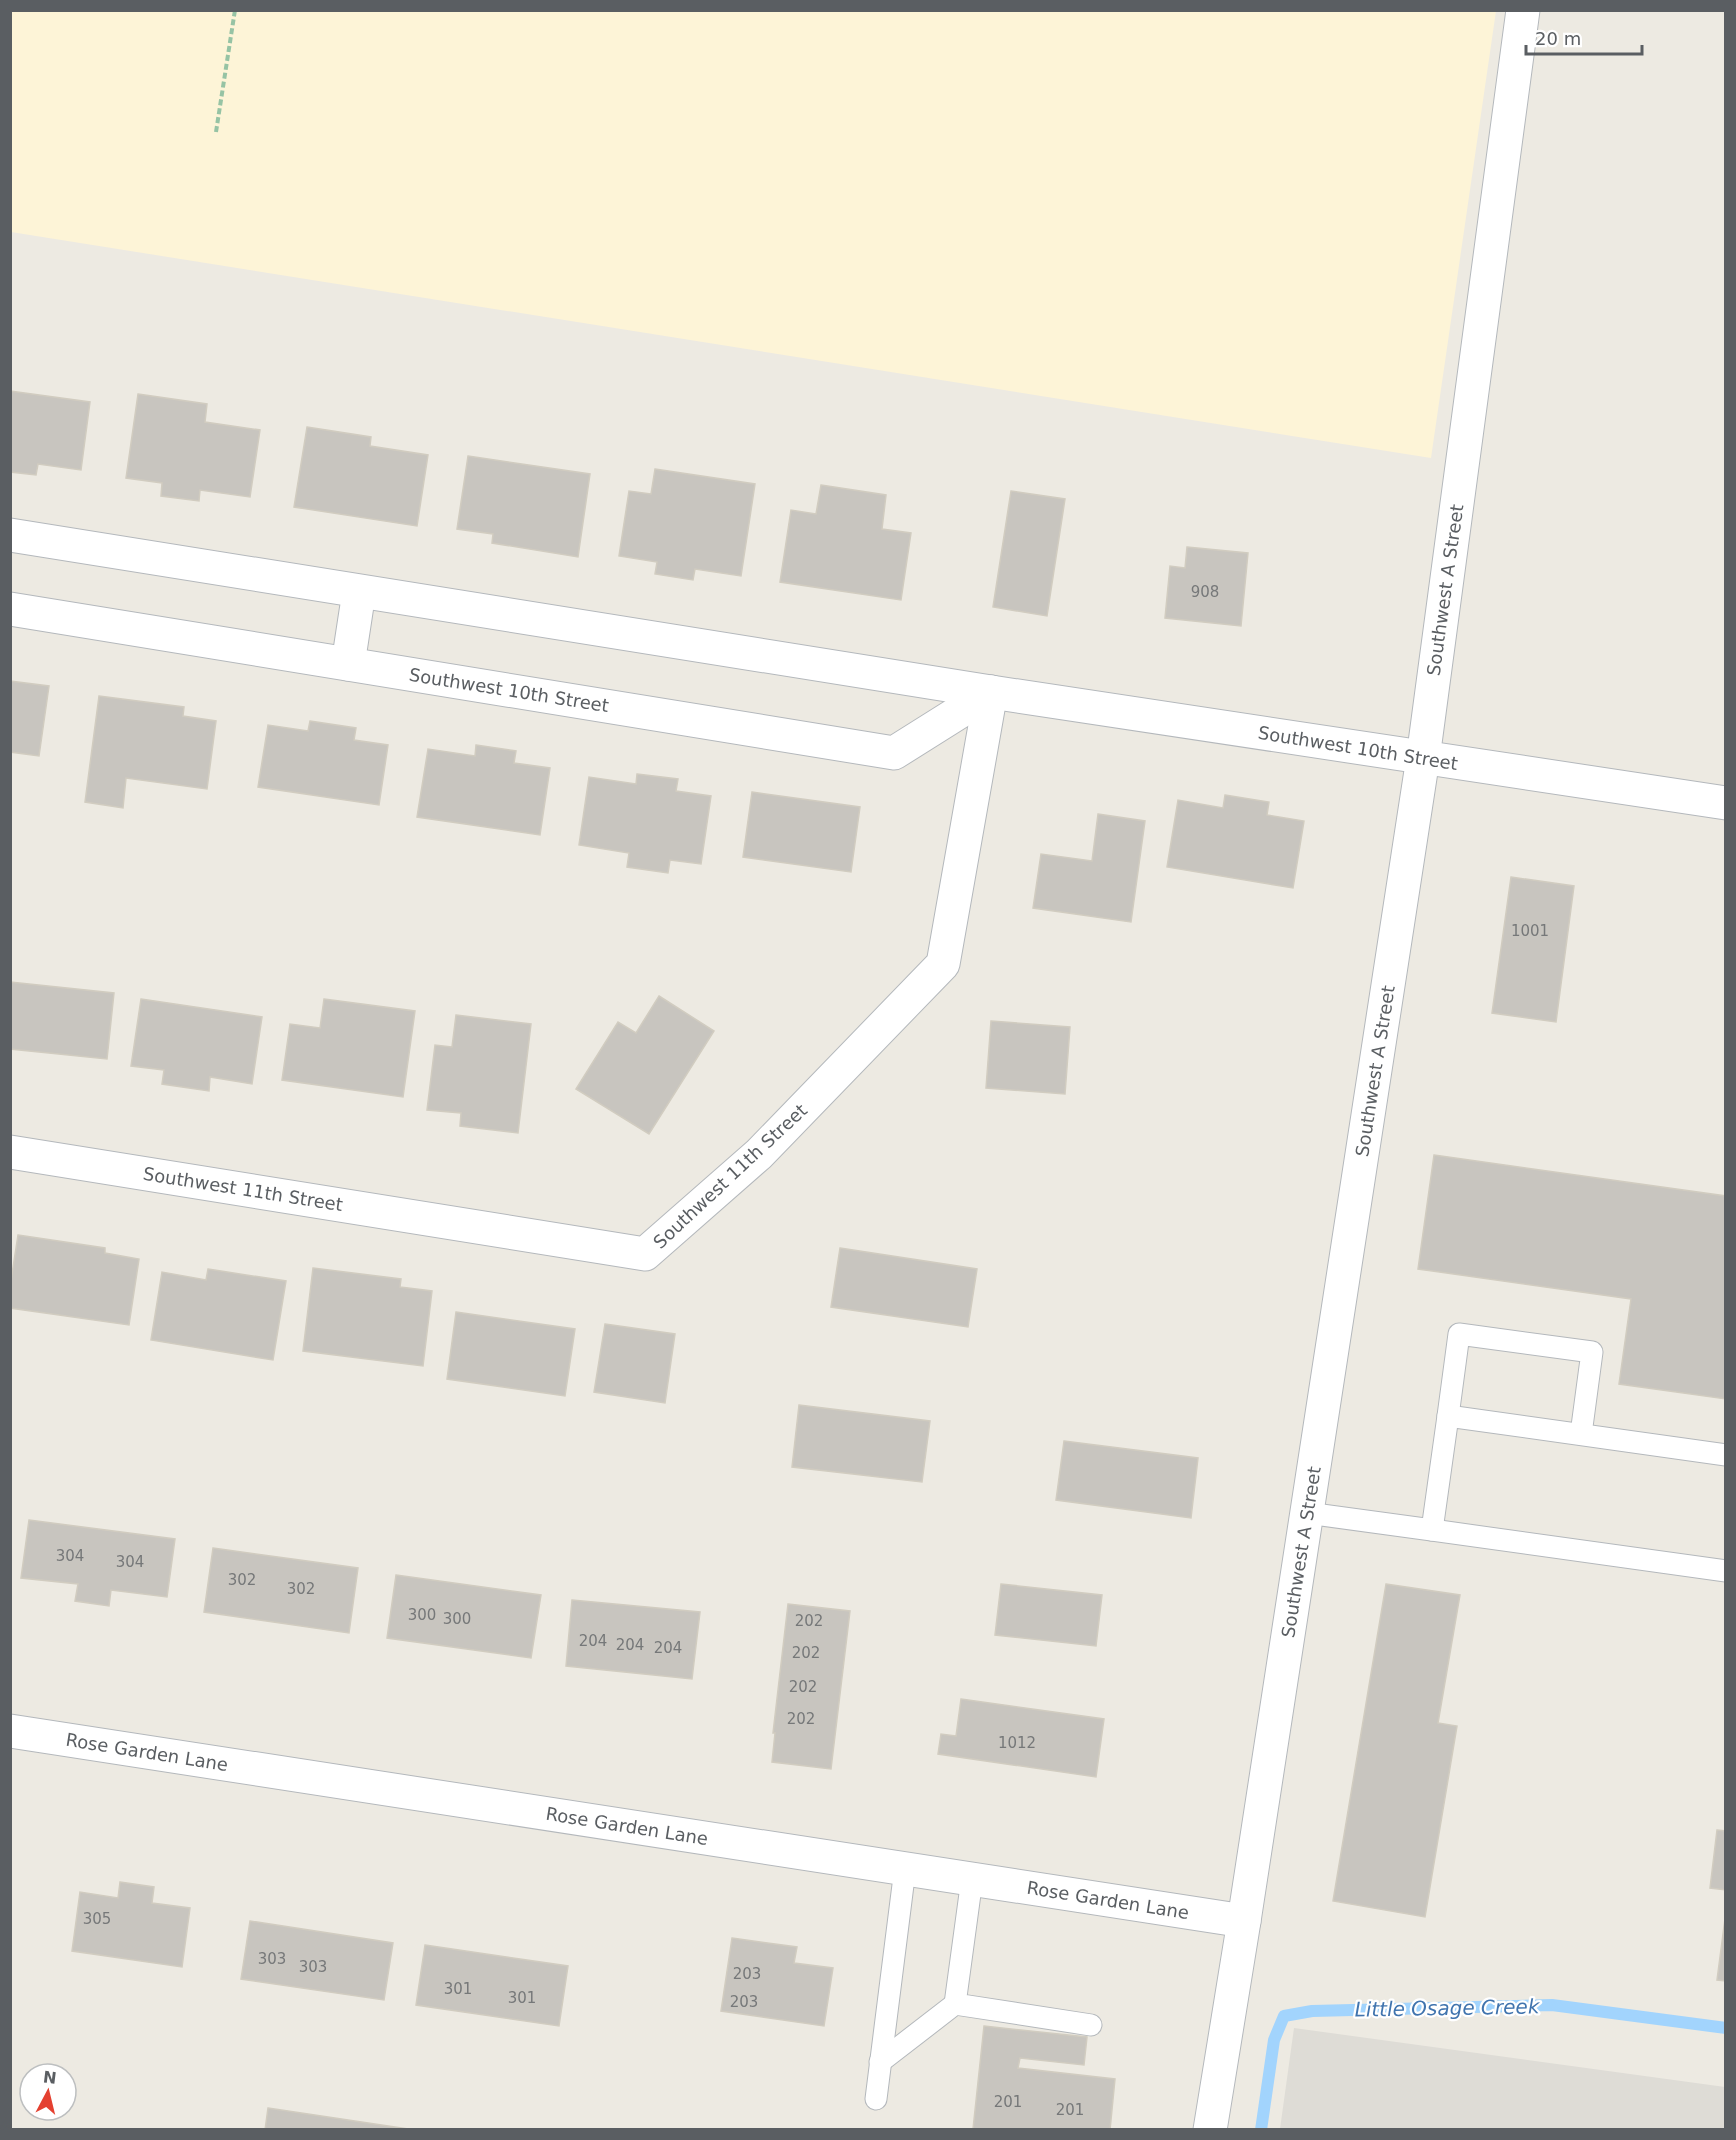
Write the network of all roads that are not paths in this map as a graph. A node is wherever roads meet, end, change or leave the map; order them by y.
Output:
1 (1523, 10) edge
2 (10, 536) edge
3 (359, 592) junction
4 (10, 609) edge
5 (348, 664) junction
6 (992, 692) junction
7 (1423, 758) junction
8 (1725, 803) edge
9 (10, 1152) edge
10 (1448, 1416) junction
11 (1581, 1434) junction
12 (1725, 1455) edge
13 (1307, 1513) junction
14 (1432, 1530) junction
15 (1725, 1571) edge
16 (10, 1731) edge
17 (905, 1869) junction
18 (972, 1879) junction
19 (1244, 1921) junction
20 (955, 2004) junction
21 (1091, 2025) dead end
22 (880, 2062) junction
23 (876, 2099) dead end
24 (1210, 2130) edge

1 - 7 street, Southwest A Street
2 - 3 street, Southwest 10th Street
3 - 5 street
3 - 6 street, Southwest 10th Street
4 - 5 street, Southwest 10th Street
5 - 6 street, Southwest 10th Street
6 - 7 street, Southwest 10th Street
6 - 9 street, Southwest 11th Street
7 - 8 street, Southwest 10th Street
7 - 13 street, Southwest A Street
10 - 11 lane
10 - 11 lane
10 - 14 lane
11 - 12 lane
13 - 14 lane
13 - 19 street, Southwest A Street
14 - 15 lane
16 - 17 street, Rose Garden Lane
17 - 18 street, Rose Garden Lane
17 - 22 lane
18 - 19 street, Rose Garden Lane
18 - 20 lane
19 - 24 street, Southwest A Street
20 - 21 lane
20 - 22 lane
22 - 23 lane

